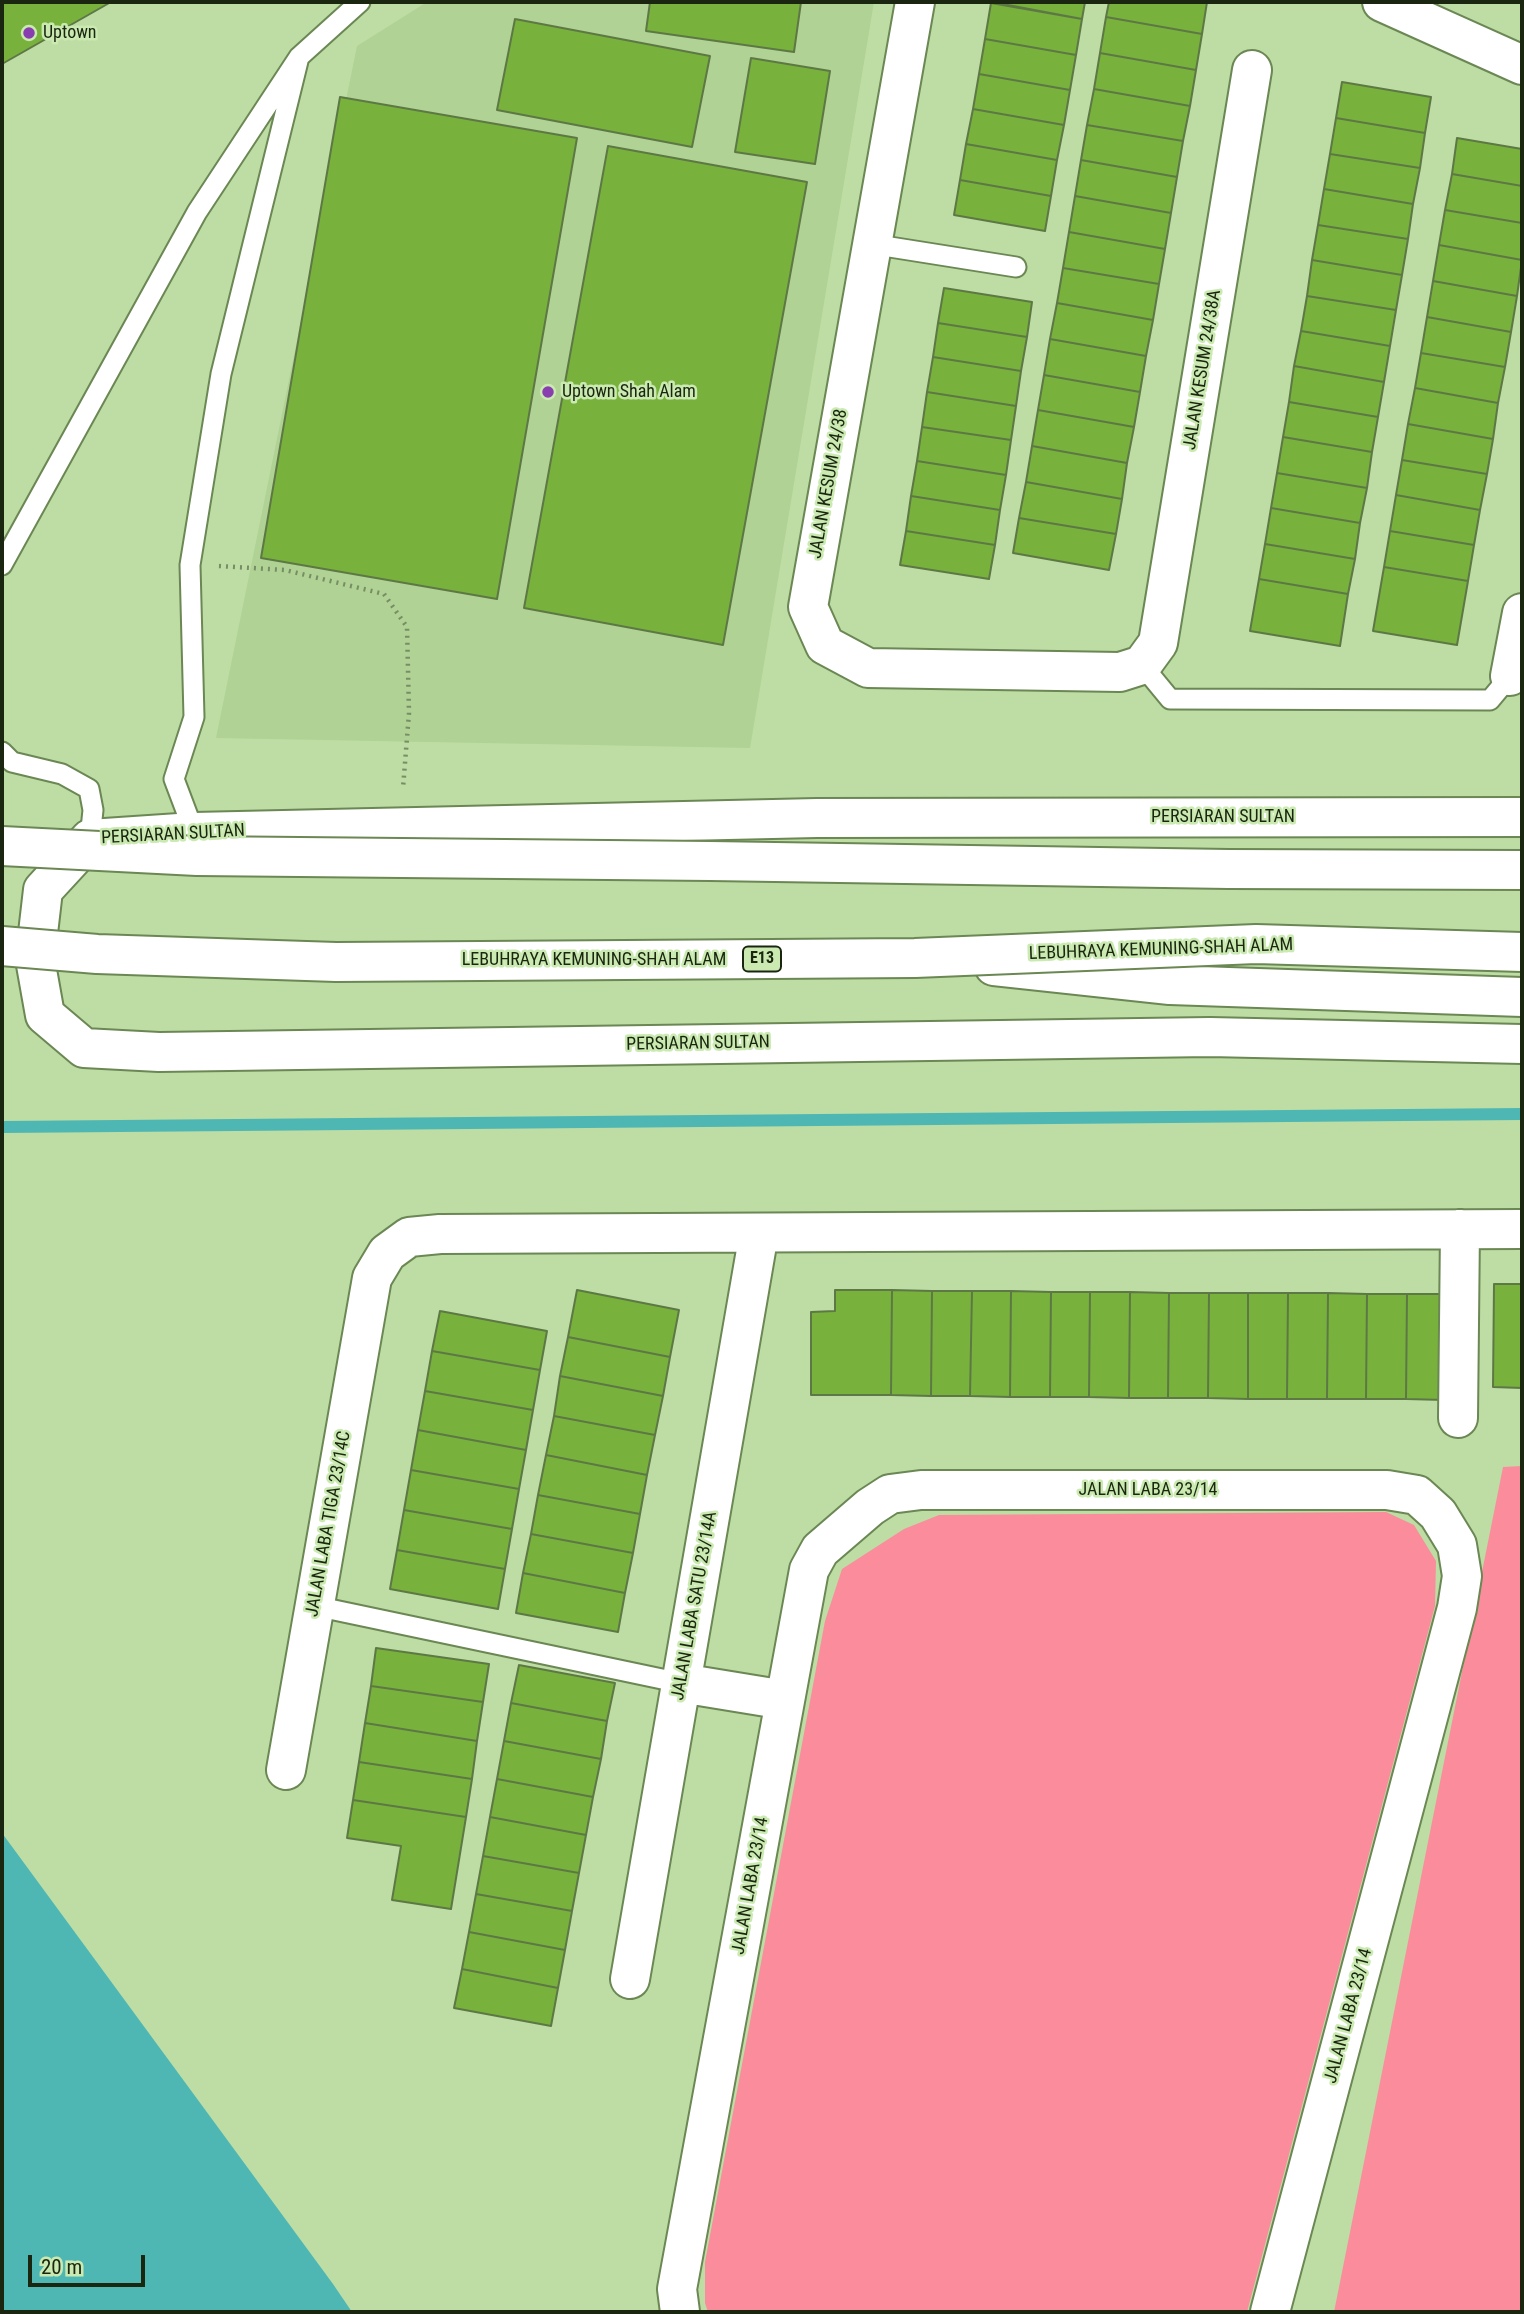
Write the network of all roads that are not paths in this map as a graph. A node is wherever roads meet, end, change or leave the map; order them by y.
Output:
1 (360, 2) edge
2 (915, 2) edge
3 (1382, 2) edge
4 (299, 57) junction
5 (1522, 65) edge
6 (1252, 70) dead end
7 (871, 244) junction
8 (1016, 267) dead end
9 (2, 565) edge
10 (1522, 613) edge
11 (1142, 665) junction
12 (1510, 676) joint
13 (2, 752) edge
14 (1522, 817) edge
15 (194, 832) junction
16 (90, 839) junction
17 (2, 846) edge
18 (1522, 870) edge
19 (2, 946) edge
20 (1522, 952) edge
21 (915, 958) junction
22 (1522, 997) edge
23 (1522, 1044) edge
24 (1460, 1229) junction
25 (1522, 1229) edge
26 (759, 1233) junction
27 (1458, 1418) dead end
28 (315, 1606) junction
29 (681, 1683) junction
30 (785, 1700) junction
31 (286, 1770) dead end
32 (630, 1979) dead end
33 (680, 2312) edge
34 (1270, 2312) edge

1 - 4 lane
2 - 7 main road, JALAN KESUM 24/38
3 - 5 main road
4 - 9 lane
4 - 15 lane
6 - 11 main road, JALAN KESUM 24/38A
7 - 8 lane
7 - 11 main road, JALAN KESUM 24/38
10 - 12 main road
11 - 12 lane
13 - 16 lane
14 - 15 main road, PERSIARAN SULTAN
15 - 16 main road, PERSIARAN SULTAN
16 - 23 main road, PERSIARAN SULTAN
17 - 18 main road, bridge
19 - 21 main road, LEBUHRAYA KEMUNING-SHAH ALAM / E13, bridge
20 - 21 main road, LEBUHRAYA KEMUNING-SHAH ALAM / E13, bridge
21 - 22 main road, bridge
24 - 25 main road
24 - 26 main road
24 - 27 main road
26 - 28 main road, JALAN LABA TIGA 23/14C
26 - 29 main road, JALAN LABA SATU 23/14A
28 - 29 lane
28 - 31 main road, JALAN LABA TIGA 23/14C
29 - 30 main road
29 - 32 main road, JALAN LABA SATU 23/14A
30 - 33 main road, JALAN LABA 23/14
30 - 34 main road, JALAN LABA 23/14

